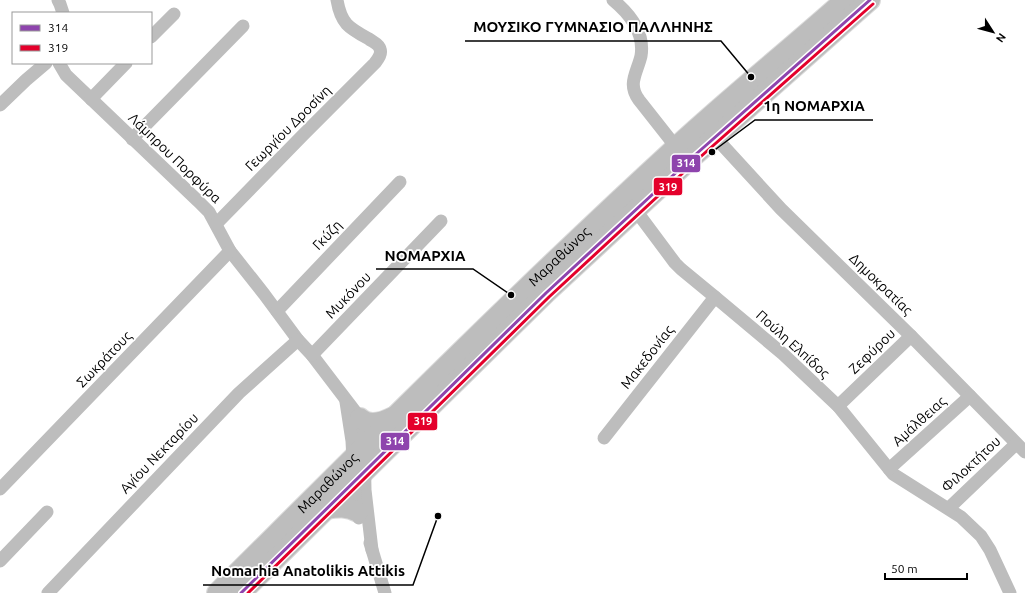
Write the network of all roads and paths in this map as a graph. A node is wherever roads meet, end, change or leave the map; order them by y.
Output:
1 (58, 0) edge
2 (337, 0) edge
3 (613, 0) edge
4 (845, 0) edge
5 (870, 0) edge
6 (63, 12) edge
7 (174, 14) dead end
8 (243, 26) dead end
9 (152, 37) edge
10 (45, 64) edge
11 (60, 64) edge
12 (125, 64) edge
13 (91, 99) junction
14 (0, 106) edge
15 (715, 137) junction
16 (132, 139) junction
17 (676, 147) junction
18 (400, 182) dead end
19 (630, 202) junction
20 (441, 222) dead end
21 (216, 224) junction
22 (230, 251) junction
23 (715, 297) junction
24 (277, 311) junction
25 (911, 336) junction
26 (298, 340) junction
27 (312, 356) junction
28 (970, 396) junction
29 (346, 399) junction
30 (838, 406) junction
31 (360, 418) junction
32 (393, 418) junction
33 (604, 438) dead end
34 (1020, 448) edge
35 (359, 464) junction
36 (889, 469) junction
37 (0, 489) edge
38 (949, 508) junction
39 (326, 509) junction
40 (47, 512) dead end
41 (358, 512) junction
42 (372, 550) junction
43 (0, 561) edge
44 (48, 593) edge
45 (217, 593) edge
46 (241, 593) edge
47 (385, 593) edge
48 (1010, 593) edge

1 - 6 street
2 - 21 street, Γεωργίου Δροσίνη
3 - 17 street
4 - 17 main road, Μαραθώνος
5 - 15 main road, Μαραθώνος
7 - 9 street
8 - 16 street
10 - 14 street
11 - 13 street, Λάμπρου Πορφύρα
12 - 13 street
13 - 16 street, Λάμπρου Πορφύρα
15 - 19 main road, Μαραθώνος
15 - 25 street, Δημοκρατίας
16 - 21 street, Λάμπρου Πορφύρα
17 - 19 main road, Μαραθώνος
18 - 24 street, Γκύζη
19 - 23 street, Πούλη Ελπίδος
19 - 32 main road, Μαραθώνος
19 - 35 main road, Μαραθώνος
20 - 27 street, Μυκόνου
21 - 22 street, Λάμπρου Πορφύρα
22 - 24 street, Λάμπρου Πορφύρα
22 - 37 street, Σωκράτους
23 - 30 street, Πούλη Ελπίδος
23 - 33 street, Μακεδονίας
24 - 26 street, Λάμπρου Πορφύρα
25 - 28 street, Δημοκρατίας
25 - 30 street, Ζεφύρου
26 - 27 street, Λάμπρου Πορφύρα
26 - 44 street, Αγίου Νεκταρίου
27 - 29 street, Λάμπρου Πορφύρα
28 - 34 street, Δημοκρατίας
28 - 36 street, Αμάλθειας
29 - 31 street, Λάμπρου Πορφύρα
29 - 35 street
30 - 36 street, Πούλη Ελπίδος
31 - 32 main road
31 - 35 street, Λάμπρου Πορφύρα
32 - 35 main road, Μαραθώνος
34 - 38 street, Φιλοκτήτου
35 - 39 main road, Μαραθώνος
35 - 41 street
35 - 42 street
35 - 45 main road, Μαραθώνος
36 - 38 street, Πούλη Ελπίδος
38 - 48 street, Πούλη Ελπίδος
39 - 41 main road
39 - 46 main road, Μαραθώνος
40 - 43 street
41 - 42 street
42 - 47 street

